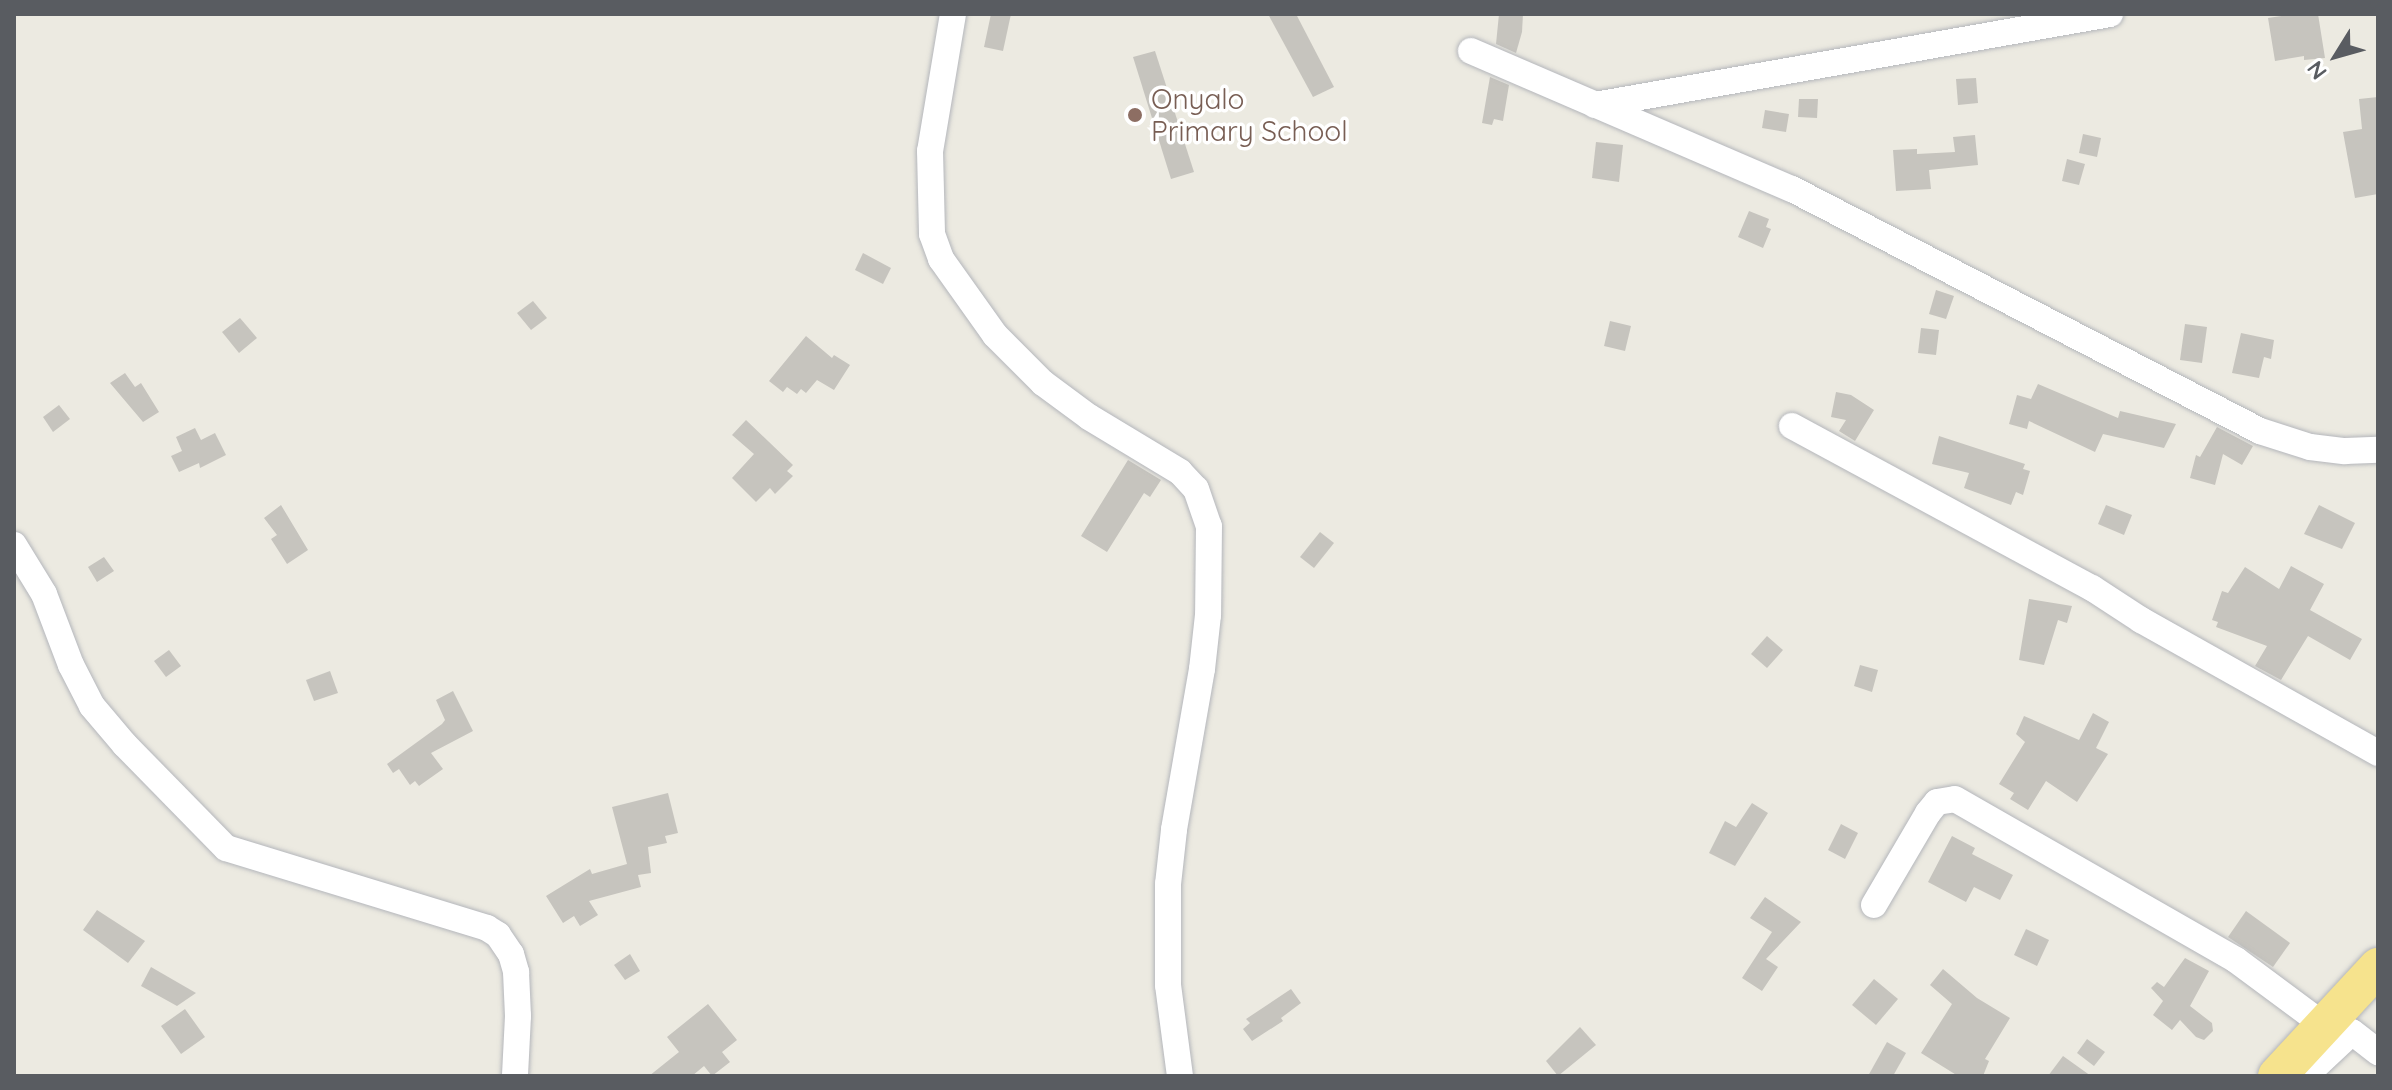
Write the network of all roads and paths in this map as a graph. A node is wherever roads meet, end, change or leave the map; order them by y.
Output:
1 (953, 14) edge
2 (2110, 14) edge
3 (1471, 51) dead end
4 (1595, 105) junction
5 (1792, 426) dead end
6 (2378, 450) edge
7 (14, 545) edge
8 (2378, 753) edge
9 (1874, 905) dead end
10 (2378, 967) edge
11 (2325, 1026) junction
12 (2378, 1052) edge
13 (515, 1076) edge
14 (1180, 1076) edge
15 (2277, 1076) edge
16 (2305, 1076) edge

1 - 14 street
2 - 4 street
3 - 4 street
4 - 6 street
5 - 8 street
7 - 13 street
9 - 11 street
10 - 11 highway
11 - 15 highway
12 - 16 street

